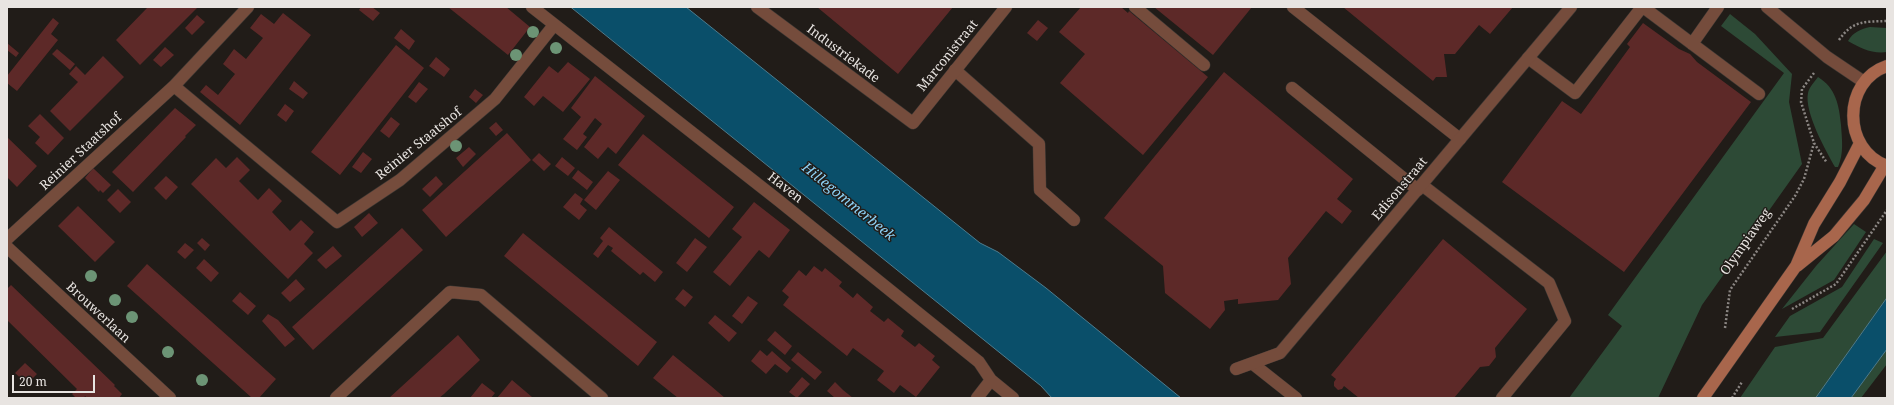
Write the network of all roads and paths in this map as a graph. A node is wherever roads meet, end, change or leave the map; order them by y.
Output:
1 (248, 7) edge
2 (532, 7) edge
3 (757, 7) edge
4 (1006, 7) edge
5 (1135, 7) edge
6 (1293, 7) edge
7 (1571, 7) edge
8 (1642, 7) edge
9 (1718, 7) edge
10 (1767, 7) edge
11 (554, 25) junction
12 (1692, 44) junction
13 (1528, 58) junction
14 (1204, 65) dead end
15 (1887, 66) edge
16 (955, 70) junction
17 (1864, 82) junction
18 (174, 86) junction
19 (1292, 88) dead end
20 (1759, 94) dead end
21 (913, 123) joint
22 (1460, 140) junction
23 (1814, 143) dead end
24 (1860, 143) junction
25 (1886, 165) edge
26 (1420, 187) junction
27 (1887, 210) edge
28 (1074, 220) dead end
29 (7, 239) edge
30 (7, 247) edge
31 (1796, 266) junction
32 (1786, 313) dead end
33 (1725, 332) dead end
34 (1253, 364) junction
35 (1236, 369) dead end
36 (1744, 378) dead end
37 (991, 380) junction
38 (164, 396) edge
39 (336, 398) edge
40 (602, 398) edge
41 (977, 398) edge
42 (1013, 398) edge
43 (1296, 398) edge
44 (1502, 398) edge
45 (1703, 398) edge
46 (1732, 398) edge

1 - 18 street, Reinier Staatshof
2 - 11 street, Haven
3 - 21 street, Industriekade
4 - 16 street, Marconistraat
5 - 14 street
6 - 22 street
7 - 13 street, Edisonstraat
8 - 12 street
8 - 13 street
9 - 12 street
10 - 17 street
11 - 18 street, Reinier Staatshof
11 - 37 street, Haven
12 - 20 street
13 - 22 street, Edisonstraat
15 - 17 main road
16 - 21 street, Marconistraat
16 - 28 street
17 - 24 main road
18 - 29 street, Reinier Staatshof
19 - 26 street
22 - 26 street, Edisonstraat
23 - 33 path, Olympiaweg
24 - 25 main road
24 - 31 main road
25 - 31 main road
26 - 34 street, Edisonstraat
26 - 44 street
27 - 32 path
30 - 38 street, Brouwerlaan
31 - 45 main road
34 - 35 street, Edisonstraat
34 - 43 street
36 - 46 path
37 - 41 street
37 - 42 street, Haven
39 - 40 street

